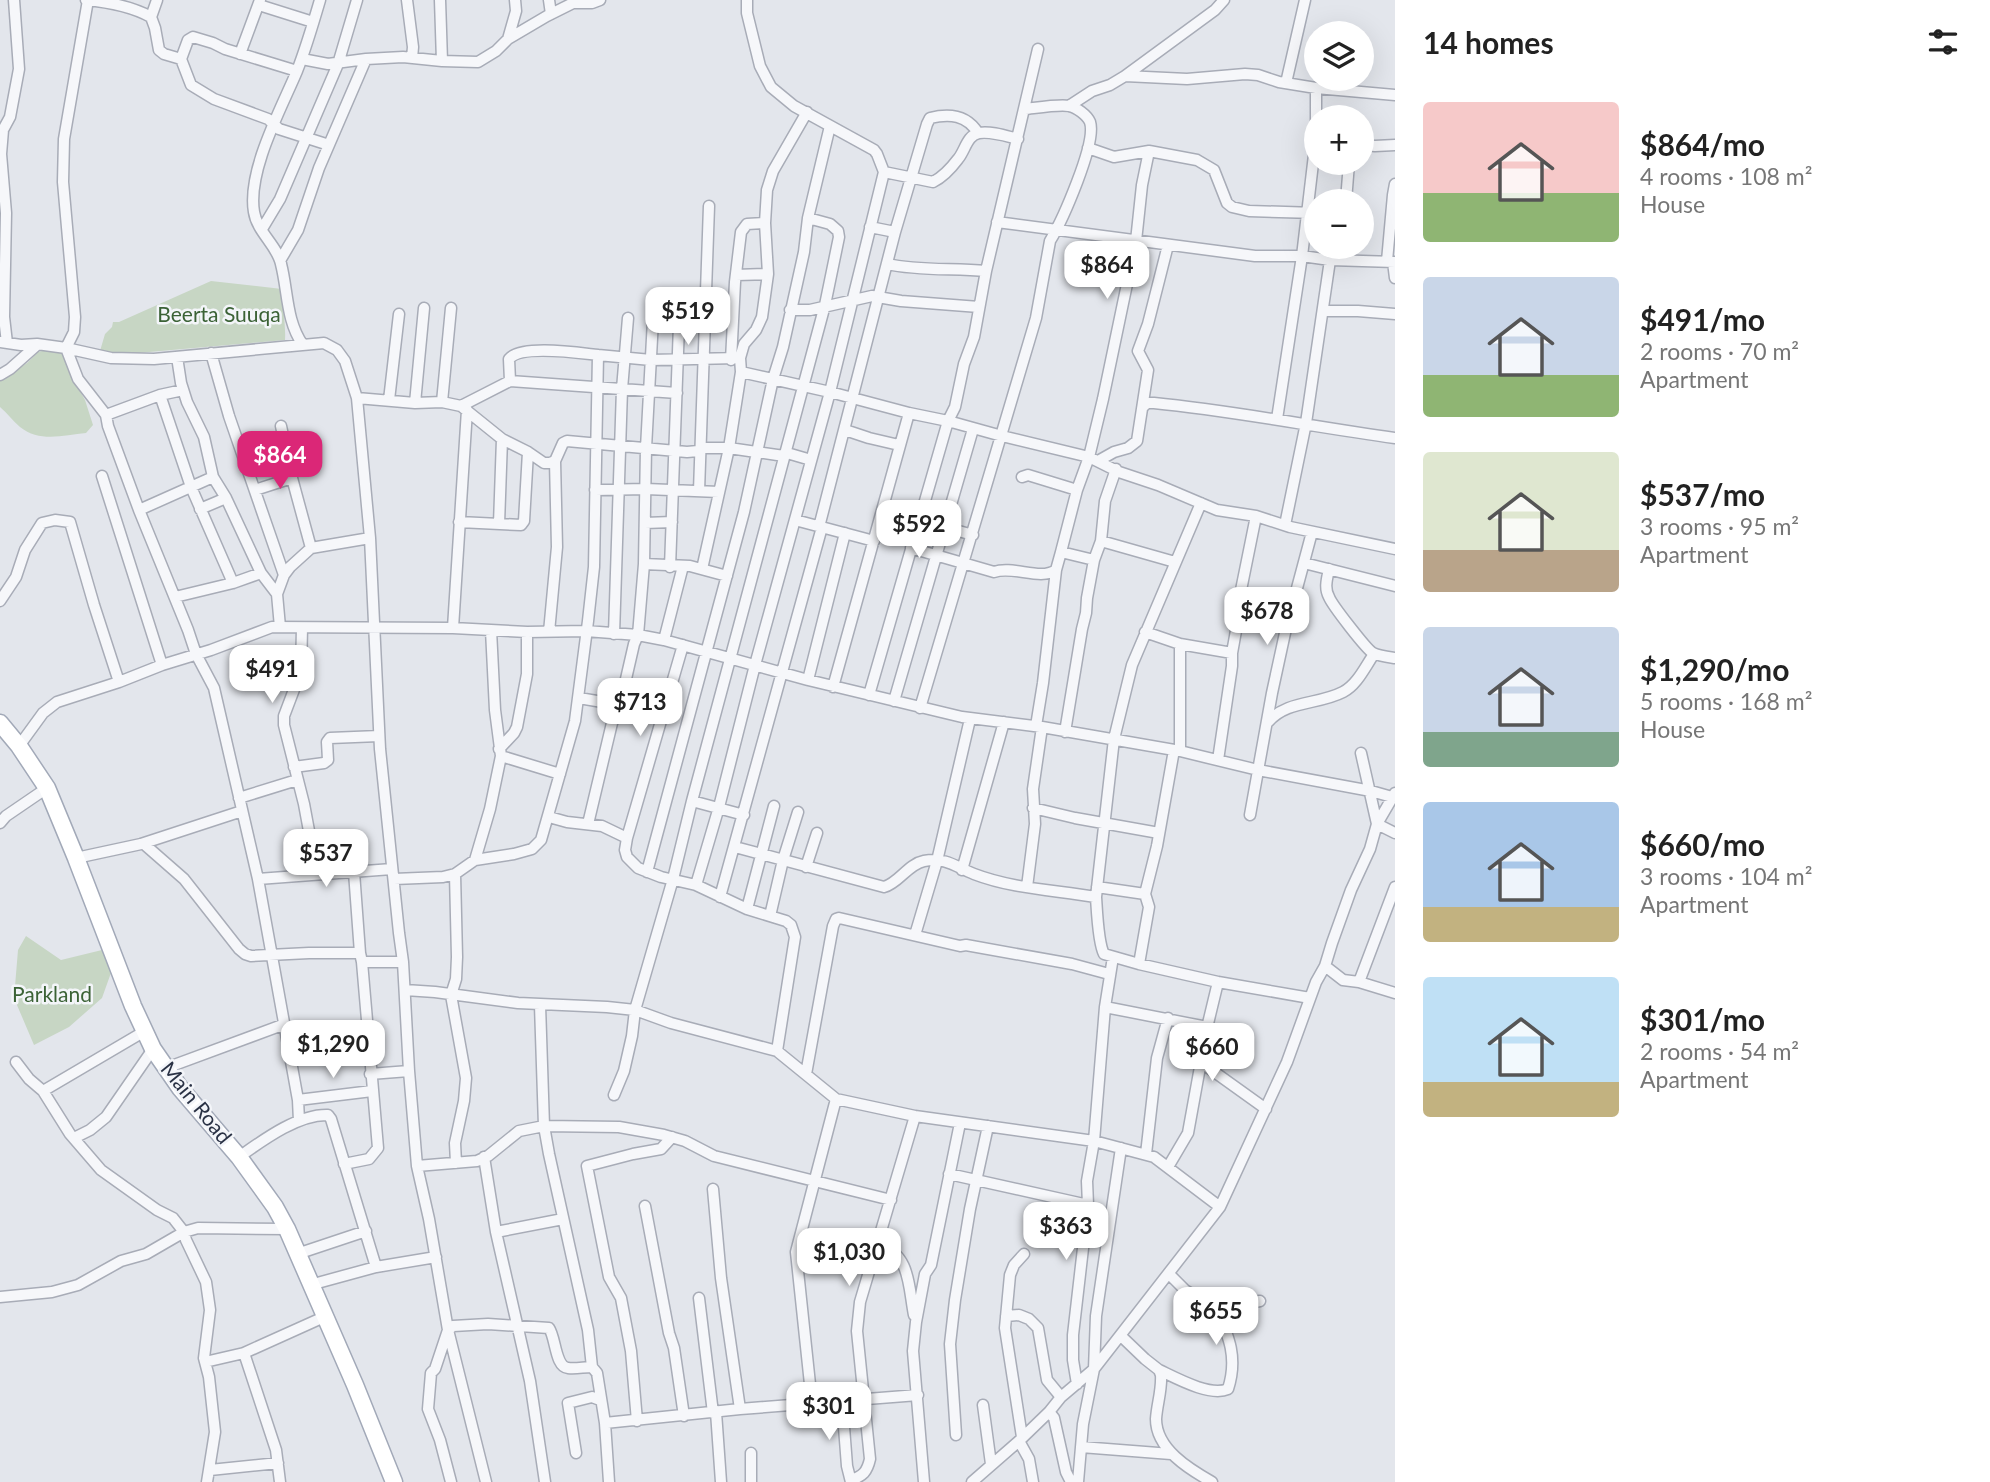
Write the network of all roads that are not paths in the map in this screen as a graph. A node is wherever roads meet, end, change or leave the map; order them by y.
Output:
1 (14, 0) edge
2 (87, 0) edge
3 (157, 0) edge
4 (320, 0) edge
5 (357, 0) edge
6 (407, 0) edge
7 (440, 0) edge
8 (515, 0) edge
9 (549, 0) edge
10 (747, 0) edge
11 (1224, 0) edge
12 (1304, 0) edge
13 (105, 1) edge
14 (595, 1) edge
15 (260, 2) edge
16 (573, 2) edge
17 (551, 14) junction
18 (151, 17) junction
19 (313, 22) junction
20 (508, 39) junction
21 (1038, 49) dead end
22 (240, 54) junction
23 (412, 58) junction
24 (302, 59) junction
25 (366, 59) junction
26 (181, 60) junction
27 (442, 61) junction
28 (338, 64) junction
29 (297, 71) junction
30 (1125, 76) junction
31 (1286, 83) junction
32 (1304, 86) edge
33 (1350, 91) edge
34 (1395, 95) edge
35 (1069, 106) junction
36 (1025, 109) junction
37 (0, 112) edge
38 (807, 112) junction
39 (274, 125) junction
40 (830, 126) junction
41 (3, 130) junction
42 (978, 133) junction
43 (305, 137) junction
44 (1018, 139) junction
45 (329, 145) junction
46 (1395, 145) edge
47 (1374, 146) edge
48 (1088, 148) junction
49 (1149, 151) junction
50 (884, 172) junction
51 (911, 178) junction
52 (1, 182) edge
53 (1395, 184) edge
54 (709, 205) dead end
55 (1304, 213) edge
56 (808, 218) junction
57 (998, 222) junction
58 (765, 223) junction
59 (870, 227) junction
60 (261, 229) junction
61 (1057, 230) junction
62 (895, 232) junction
63 (1136, 241) junction
64 (1168, 245) junction
65 (1304, 246) edge
66 (1302, 256) junction
67 (281, 259) junction
68 (1333, 260) junction
69 (1392, 262) edge
70 (887, 264) junction
71 (986, 271) junction
72 (768, 274) junction
73 (736, 275) junction
74 (1395, 278) edge
75 (880, 297) junction
76 (851, 301) junction
77 (825, 305) junction
78 (979, 307) junction
79 (424, 308) dead end
80 (451, 309) dead end
81 (790, 310) junction
82 (1323, 311) junction
83 (399, 314) dead end
84 (1395, 314) edge
85 (628, 318) dead end
86 (653, 320) dead end
87 (680, 325) dead end
88 (4, 342) edge
89 (37, 344) junction
90 (303, 345) junction
91 (66, 348) junction
92 (211, 353) junction
93 (598, 355) junction
94 (177, 357) junction
95 (624, 358) junction
96 (651, 359) junction
97 (678, 359) junction
98 (735, 359) junction
99 (703, 360) junction
100 (741, 372) junction
101 (0, 375) edge
102 (773, 379) junction
103 (510, 382) junction
104 (802, 386) junction
105 (597, 388) junction
106 (622, 389) junction
107 (183, 390) junction
108 (650, 392) junction
109 (830, 392) junction
110 (677, 393) junction
111 (160, 395) junction
112 (357, 398) junction
113 (853, 399) junction
114 (389, 400) junction
115 (442, 402) junction
116 (415, 403) junction
117 (1144, 406) junction
118 (464, 408) junction
119 (909, 413) junction
120 (106, 415) junction
121 (1278, 419) junction
122 (948, 421) junction
123 (1306, 423) junction
124 (281, 426) dead end
125 (973, 429) junction
126 (845, 430) junction
127 (1002, 436) junction
128 (1395, 438) edge
129 (502, 439) junction
130 (596, 444) junction
131 (899, 445) junction
132 (621, 446) junction
133 (646, 447) junction
134 (702, 448) junction
135 (729, 448) junction
136 (674, 451) junction
137 (528, 452) junction
138 (759, 452) junction
139 (785, 454) junction
140 (1093, 459) junction
141 (811, 460) junction
142 (555, 461) junction
143 (1116, 469) junction
144 (102, 476) dead end
145 (213, 477) junction
146 (1022, 477) dead end
147 (292, 478) junction
148 (191, 487) junction
149 (620, 489) junction
150 (646, 489) junction
151 (255, 490) junction
152 (595, 490) junction
153 (673, 490) junction
154 (1077, 490) junction
155 (699, 491) junction
156 (719, 492) junction
157 (226, 498) junction
158 (1201, 503) junction
159 (200, 509) junction
160 (139, 510) junction
161 (1256, 516) junction
162 (795, 520) junction
163 (919, 520) junction
164 (458, 522) junction
165 (672, 522) junction
166 (645, 523) junction
167 (499, 524) junction
168 (1285, 525) junction
169 (945, 526) junction
170 (821, 527) junction
171 (1312, 532) junction
172 (845, 533) junction
173 (973, 535) junction
174 (370, 538) junction
175 (874, 541) junction
176 (1101, 541) junction
177 (312, 548) junction
178 (911, 548) junction
179 (1395, 549) edge
180 (1061, 552) junction
181 (937, 554) junction
182 (1094, 560) junction
183 (963, 562) junction
184 (1175, 562) junction
185 (1304, 563) junction
186 (644, 564) junction
187 (670, 566) junction
188 (683, 566) junction
189 (702, 569) junction
190 (1329, 569) junction
191 (1056, 570) junction
192 (261, 573) junction
193 (284, 575) junction
194 (727, 576) junction
195 (233, 583) junction
196 (1395, 586) edge
197 (277, 594) junction
198 (175, 597) junction
199 (0, 601) edge
200 (279, 627) junction
201 (302, 628) junction
202 (453, 628) junction
203 (373, 629) junction
204 (491, 630) junction
205 (586, 631) junction
206 (527, 632) junction
207 (549, 632) junction
208 (1145, 632) junction
209 (614, 634) junction
210 (638, 635) junction
211 (664, 640) junction
212 (1180, 644) junction
213 (682, 645) junction
214 (706, 652) junction
215 (1232, 653) junction
216 (196, 654) junction
217 (1374, 654) junction
218 (1395, 658) edge
219 (730, 659) junction
220 (162, 665) junction
221 (755, 666) junction
222 (781, 673) junction
223 (807, 680) junction
224 (119, 682) junction
225 (834, 687) junction
226 (869, 695) junction
227 (579, 698) junction
228 (894, 701) junction
229 (620, 705) junction
230 (920, 708) junction
231 (971, 719) junction
232 (1004, 722) junction
233 (1268, 722) junction
234 (0, 723) edge
235 (1039, 727) junction
236 (1065, 732) junction
237 (379, 736) junction
238 (1114, 739) junction
239 (19, 746) junction
240 (1177, 750) junction
241 (500, 752) junction
242 (1361, 753) dead end
243 (1218, 760) junction
244 (294, 767) junction
245 (1258, 770) junction
246 (561, 774) junction
247 (297, 780) junction
248 (47, 788) junction
249 (1371, 791) junction
250 (1394, 795) edge
251 (239, 798) junction
252 (692, 801) junction
253 (774, 806) dead end
254 (719, 807) junction
255 (1033, 808) junction
256 (242, 811) junction
257 (798, 812) dead end
258 (744, 815) junction
259 (1250, 815) dead end
260 (549, 817) junction
261 (0, 823) edge
262 (1104, 823) junction
263 (588, 824) junction
264 (1377, 824) junction
265 (817, 833) dead end
266 (1159, 833) junction
267 (1395, 833) edge
268 (627, 838) junction
269 (141, 844) junction
270 (735, 847) junction
271 (761, 854) junction
272 (76, 858) junction
273 (475, 860) junction
274 (783, 860) junction
275 (937, 861) junction
276 (806, 867) junction
277 (962, 870) junction
278 (354, 872) junction
279 (647, 872) junction
280 (317, 874) junction
281 (393, 874) junction
282 (455, 874) junction
283 (258, 879) junction
284 (673, 879) junction
285 (696, 885) junction
286 (1027, 887) junction
287 (1395, 887) edge
288 (1097, 892) junction
289 (1145, 894) junction
290 (720, 897) junction
291 (747, 909) junction
292 (770, 915) junction
293 (915, 935) junction
294 (274, 955) junction
295 (1113, 957) junction
296 (361, 958) junction
297 (404, 962) junction
298 (1139, 964) junction
299 (1325, 967) junction
300 (1109, 974) junction
301 (1218, 982) junction
302 (1359, 982) junction
303 (405, 990) junction
304 (1395, 992) edge
305 (451, 995) junction
306 (1310, 998) junction
307 (540, 1004) junction
308 (1105, 1007) junction
309 (635, 1010) junction
310 (1168, 1018) junction
311 (285, 1024) junction
312 (1207, 1027) junction
313 (145, 1031) junction
314 (153, 1049) junction
315 (777, 1051) junction
316 (1199, 1061) junction
317 (16, 1062) dead end
318 (166, 1068) junction
319 (409, 1071) junction
320 (370, 1074) junction
321 (806, 1074) junction
322 (44, 1091) junction
323 (372, 1091) junction
324 (614, 1095) dead end
325 (836, 1099) junction
326 (298, 1100) junction
327 (1266, 1109) junction
328 (915, 1115) junction
329 (299, 1121) junction
330 (961, 1123) junction
331 (544, 1126) junction
332 (988, 1126) junction
333 (672, 1137) junction
334 (74, 1138) junction
335 (1094, 1141) junction
336 (1121, 1148) junction
337 (1146, 1154) junction
338 (239, 1157) junction
339 (484, 1157) junction
340 (456, 1163) junction
341 (344, 1164) junction
342 (417, 1166) junction
343 (1168, 1167) junction
344 (949, 1174) junction
345 (977, 1180) junction
346 (815, 1181) junction
347 (713, 1189) dead end
348 (891, 1200) junction
349 (1088, 1205) junction
350 (645, 1206) dead end
351 (1220, 1207) junction
352 (563, 1219) junction
353 (287, 1229) junction
354 (366, 1231) junction
355 (184, 1232) junction
356 (496, 1232) junction
357 (877, 1243) junction
358 (297, 1254) junction
359 (1024, 1254) dead end
360 (436, 1257) junction
361 (376, 1267) junction
362 (1169, 1274) junction
363 (310, 1284) junction
364 (0, 1297) edge
365 (699, 1298) dead end
366 (1260, 1301) dead end
367 (1217, 1310) junction
368 (1006, 1316) junction
369 (324, 1317) junction
370 (916, 1322) junction
371 (517, 1325) junction
372 (448, 1329) junction
373 (1121, 1336) junction
374 (244, 1353) junction
375 (205, 1362) junction
376 (592, 1367) junction
377 (1094, 1369) junction
378 (1159, 1370) junction
379 (1077, 1384) junction
380 (918, 1395) junction
381 (1061, 1397) junction
382 (865, 1400) junction
383 (600, 1401) junction
384 (842, 1401) junction
385 (812, 1403) junction
386 (983, 1405) dead end
387 (740, 1409) junction
388 (714, 1412) junction
389 (1049, 1412) junction
390 (684, 1416) junction
391 (638, 1420) junction
392 (605, 1423) junction
393 (956, 1435) dead end
394 (1021, 1439) junction
395 (1081, 1447) junction
396 (576, 1453) dead end
397 (751, 1453) dead end
398 (1171, 1454) junction
399 (278, 1463) junction
400 (992, 1464) junction
401 (210, 1470) junction
402 (851, 1481) edge
403 (207, 1482) edge
404 (280, 1482) edge
405 (394, 1482) edge
406 (451, 1482) edge
407 (486, 1482) edge
408 (545, 1482) edge
409 (609, 1482) edge
410 (721, 1482) edge
411 (751, 1482) edge
412 (924, 1482) edge
413 (972, 1482) edge
414 (1032, 1482) edge
415 (1071, 1482) edge
416 (1078, 1482) edge
417 (1212, 1482) edge

1 - 41 street
2 - 13 street
2 - 91 street
3 - 18 street
4 - 19 street
5 - 28 street
6 - 23 street
7 - 27 street
8 - 20 street
9 - 17 street
10 - 38 street
11 - 30 street
12 - 31 street
13 - 18 street
14 - 16 street
15 - 19 street
15 - 22 street
16 - 17 street
17 - 20 street
18 - 26 street
19 - 24 street
20 - 27 street
21 - 36 street
22 - 26 street
22 - 29 street
23 - 25 street
23 - 27 street
24 - 28 street
24 - 29 street
25 - 28 street
25 - 45 street
26 - 39 street
28 - 43 street
29 - 39 street
30 - 31 street
30 - 35 street
31 - 32 street
33 - 34 street
35 - 36 street
35 - 48 street
36 - 44 street
37 - 41 street
38 - 40 street
38 - 58 street
39 - 43 street
39 - 60 street
40 - 50 street
40 - 56 street
41 - 52 street
42 - 44 street
42 - 51 street
42 - 51 street
43 - 45 street
43 - 60 street
44 - 57 street
45 - 67 street
46 - 47 street
48 - 49 street
48 - 61 street
49 - 55 street
49 - 63 street
50 - 51 street
50 - 59 street
51 - 62 street
52 - 88 street
53 - 69 street
54 - 99 street
56 - 77 street
56 - 81 street
57 - 61 street
57 - 71 street
58 - 72 street
58 - 73 street
59 - 62 street
59 - 76 street
60 - 67 street
61 - 63 street
61 - 127 street
62 - 70 street
63 - 64 street
63 - 140 street
64 - 66 street
64 - 117 street
65 - 66 street
66 - 68 street
66 - 121 street
67 - 90 street
68 - 69 street
68 - 82 street
69 - 74 street
70 - 71 street
70 - 75 street
71 - 78 street
72 - 73 street
72 - 98 street
73 - 98 street
75 - 76 street
75 - 78 street
75 - 113 street
76 - 77 street
76 - 109 street
77 - 81 street
77 - 104 street
78 - 122 street
79 - 116 street
80 - 115 street
81 - 102 street
82 - 84 street
82 - 123 street
83 - 114 street
85 - 95 street
86 - 96 street
87 - 97 street
88 - 89 street
89 - 91 street
89 - 101 street
90 - 92 street
90 - 112 street
91 - 94 street
91 - 120 street
92 - 94 street
92 - 151 street
93 - 95 street
93 - 103 street
93 - 105 street
94 - 107 street
95 - 96 street
95 - 106 street
96 - 97 street
96 - 108 street
97 - 99 street
97 - 110 street
98 - 99 street
98 - 100 street
99 - 134 street
100 - 102 street
100 - 135 street
102 - 104 street
102 - 138 street
103 - 105 street
103 - 118 street
104 - 109 street
104 - 139 street
105 - 106 street
105 - 130 street
106 - 108 street
106 - 132 street
107 - 111 street
107 - 145 street
108 - 110 street
108 - 133 street
109 - 113 street
109 - 141 street
110 - 136 street
111 - 120 street
111 - 148 street
112 - 114 street
112 - 174 street
113 - 119 street
113 - 126 street
114 - 116 street
115 - 116 street
115 - 118 street
117 - 121 street
117 - 140 street
118 - 129 street
118 - 164 street
119 - 122 street
119 - 131 street
120 - 160 street
121 - 123 street
122 - 125 street
122 - 163 street
123 - 128 street
123 - 168 street
124 - 147 street
125 - 127 street
125 - 169 street
126 - 131 street
126 - 170 street
127 - 140 street
127 - 173 street
129 - 137 street
129 - 167 street
130 - 132 street
130 - 142 street
130 - 152 street
131 - 175 street
132 - 133 street
132 - 149 street
133 - 136 street
133 - 150 street
134 - 135 street
134 - 136 street
134 - 155 street
135 - 138 street
135 - 156 street
136 - 153 street
137 - 142 street
137 - 167 street
138 - 139 street
138 - 194 street
139 - 141 street
139 - 219 street
140 - 143 street
140 - 154 street
141 - 162 street
142 - 207 street
143 - 158 street
143 - 176 street
144 - 220 street
145 - 148 street
145 - 157 street
146 - 154 street
147 - 151 street
147 - 177 street
148 - 159 street
148 - 160 street
149 - 150 street
149 - 152 street
149 - 209 street
150 - 153 street
150 - 166 street
151 - 193 street
152 - 205 street
153 - 155 street
153 - 165 street
154 - 180 street
155 - 156 street
156 - 189 street
157 - 159 street
157 - 192 street
158 - 161 street
158 - 184 street
159 - 195 street
160 - 198 street
161 - 168 street
161 - 215 street
162 - 170 street
162 - 221 street
163 - 169 street
163 - 178 street
164 - 167 street
164 - 202 street
165 - 166 street
165 - 187 street
166 - 186 street
168 - 171 street
169 - 173 street
169 - 181 street
170 - 172 street
170 - 222 street
171 - 179 street
171 - 185 street
172 - 175 street
172 - 223 street
173 - 183 street
174 - 177 street
174 - 203 street
175 - 225 street
176 - 182 street
176 - 184 street
177 - 193 street
178 - 181 street
178 - 226 street
180 - 182 street
180 - 191 street
181 - 183 street
181 - 228 street
182 - 236 street
183 - 191 street
183 - 230 street
184 - 208 street
185 - 190 street
185 - 233 street
186 - 187 street
186 - 210 street
187 - 188 street
188 - 189 street
188 - 211 street
189 - 194 street
190 - 196 street
190 - 217 street
191 - 235 street
192 - 195 street
192 - 197 street
193 - 197 street
194 - 214 street
195 - 198 street
197 - 200 street
198 - 216 street
199 - 224 street
200 - 201 street
200 - 216 street
201 - 203 street
201 - 244 street
202 - 203 street
202 - 204 street
203 - 237 street
204 - 206 street
204 - 241 street
205 - 207 street
205 - 209 street
205 - 227 street
206 - 207 street
206 - 241 street
208 - 212 street
208 - 238 street
209 - 210 street
210 - 211 street
210 - 229 street
211 - 213 street
212 - 215 street
212 - 240 street
213 - 214 street
213 - 268 street
214 - 219 street
214 - 279 street
215 - 243 street
216 - 220 street
216 - 251 street
217 - 218 street
217 - 233 street
219 - 221 street
219 - 252 street
220 - 224 street
221 - 222 street
221 - 254 street
222 - 223 street
222 - 258 street
223 - 225 street
224 - 239 street
225 - 226 street
226 - 228 street
227 - 229 street
227 - 246 street
228 - 230 street
229 - 263 street
230 - 231 street
231 - 232 street
231 - 275 street
232 - 235 street
232 - 277 street
233 - 245 street
234 - 239 main road, Main Road
235 - 236 street
235 - 255 street
236 - 238 street
237 - 244 street
237 - 281 street
238 - 240 street
238 - 262 street
239 - 248 main road, Main Road
240 - 243 street
240 - 266 street
241 - 246 street
241 - 273 street
242 - 249 street
243 - 245 street
244 - 247 street
245 - 249 street
245 - 259 street
246 - 260 street
247 - 251 street
247 - 280 street
248 - 261 street
248 - 272 main road, Main Road
249 - 250 street
249 - 264 street
250 - 264 street
251 - 256 street
252 - 254 street
252 - 284 street
253 - 271 street
254 - 258 street
254 - 285 street
255 - 262 street
255 - 286 street
256 - 269 street
256 - 283 street
257 - 274 street
258 - 270 street
260 - 263 street
260 - 273 street
262 - 266 street
262 - 288 street
263 - 268 street
264 - 267 street
264 - 299 street
265 - 276 street
266 - 289 street
268 - 279 street
269 - 272 street
269 - 294 street
270 - 271 street
270 - 290 street
271 - 274 street
271 - 291 street
272 - 313 main road, Main Road
273 - 282 street
274 - 276 street
274 - 292 street
275 - 276 street
275 - 277 street
275 - 293 street
277 - 286 street
278 - 280 street
278 - 281 street
278 - 296 street
279 - 284 street
280 - 283 street
281 - 282 street
281 - 297 street
282 - 305 street
283 - 294 street
284 - 285 street
284 - 309 street
285 - 290 street
286 - 288 street
287 - 302 street
288 - 289 street
288 - 295 street
289 - 298 street
290 - 291 street
291 - 292 street
292 - 315 street
293 - 300 street
293 - 321 street
294 - 296 street
294 - 311 street
295 - 298 street
295 - 300 street
296 - 297 street
296 - 320 street
297 - 303 street
298 - 301 street
299 - 302 street
299 - 306 street
300 - 308 street
301 - 306 street
301 - 312 street
302 - 304 street
303 - 305 street
303 - 319 street
305 - 307 street
305 - 340 street
306 - 327 street
307 - 309 street
307 - 331 street
308 - 310 street
308 - 335 street
309 - 315 street
309 - 324 street
310 - 312 street
310 - 337 street
311 - 318 street
311 - 326 street
312 - 316 street
313 - 314 main road, Main Road
313 - 322 street
314 - 318 main road, Main Road
314 - 334 street
315 - 321 street
316 - 327 street
316 - 343 street
317 - 322 street
318 - 338 main road, Main Road
319 - 320 street
319 - 342 street
320 - 323 street
321 - 325 street
322 - 334 street
323 - 326 street
323 - 341 street
325 - 328 street
325 - 346 street
326 - 329 street
327 - 351 street
328 - 330 street
328 - 348 street
329 - 338 street
329 - 341 street
330 - 332 street
330 - 344 street
331 - 333 street
331 - 339 street
331 - 352 street
332 - 335 street
332 - 345 street
333 - 346 street
333 - 391 street
334 - 355 street
335 - 336 street
335 - 349 street
336 - 337 street
336 - 377 street
337 - 343 street
338 - 353 main road, Main Road
339 - 340 street
339 - 356 street
340 - 342 street
341 - 354 street
342 - 360 street
343 - 351 street
344 - 345 street
344 - 370 street
345 - 349 street
345 - 393 street
346 - 348 street
346 - 385 street
347 - 387 street
348 - 357 street
349 - 379 street
350 - 390 street
351 - 362 street
352 - 356 street
352 - 376 street
353 - 355 street
353 - 358 main road, Main Road
354 - 358 street
354 - 361 street
355 - 364 street
355 - 375 street
356 - 371 street
357 - 370 street
357 - 382 street
358 - 363 main road, Main Road
359 - 368 street
360 - 361 street
360 - 372 street
361 - 363 street
362 - 367 street
362 - 373 street
363 - 369 main road, Main Road
365 - 388 street
366 - 367 street
367 - 378 street
368 - 381 street
368 - 394 street
369 - 374 street
369 - 405 main road, Main Road
370 - 380 street
371 - 372 street
371 - 376 street
371 - 408 street
372 - 406 street
372 - 407 street
373 - 377 street
373 - 378 street
374 - 375 street
374 - 399 street
375 - 401 street
376 - 383 street
377 - 379 street
377 - 395 street
378 - 398 street
379 - 381 street
380 - 382 street
380 - 412 street
381 - 389 street
382 - 384 street
382 - 402 street
383 - 392 street
383 - 396 street
384 - 385 street
384 - 402 street
385 - 387 street
386 - 400 street
387 - 388 street
388 - 390 street
388 - 410 street
389 - 394 street
389 - 415 street
390 - 391 street
391 - 392 street
392 - 409 street
394 - 400 street
394 - 414 street
395 - 398 street
395 - 416 street
397 - 411 street
398 - 417 street
399 - 401 street
399 - 404 street
400 - 413 street
401 - 403 street

